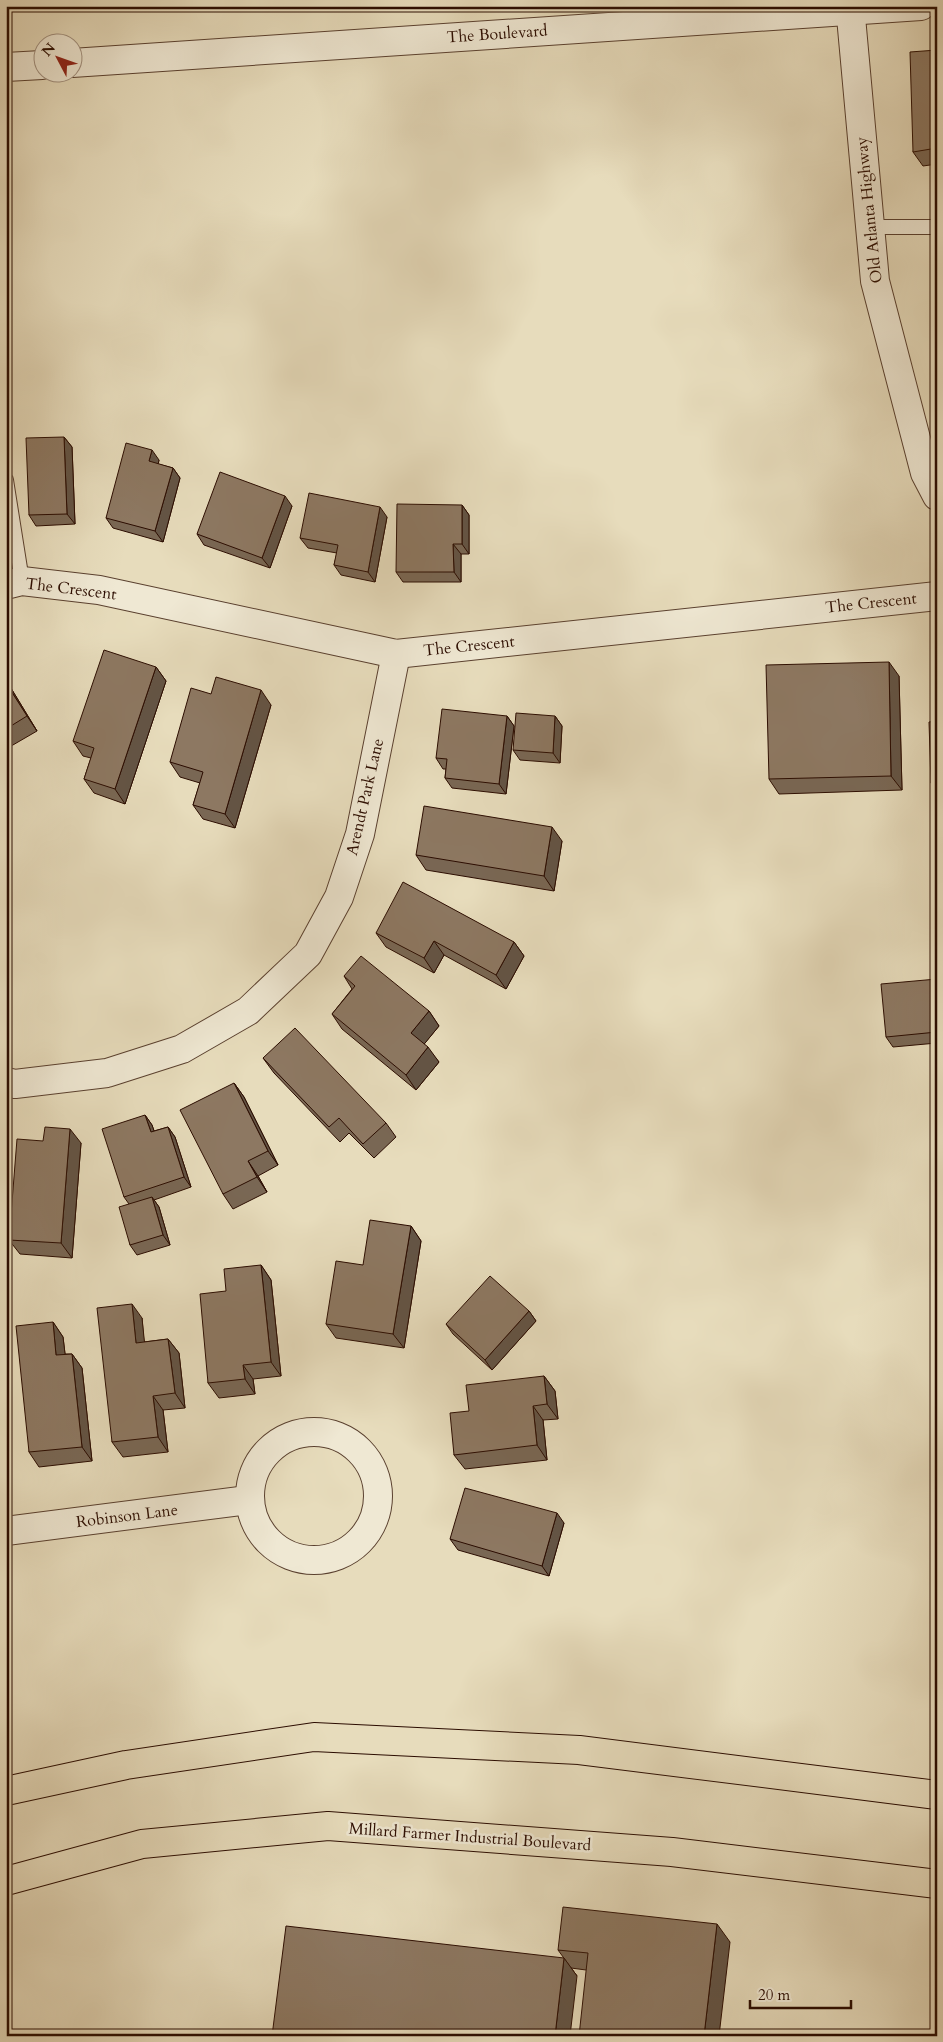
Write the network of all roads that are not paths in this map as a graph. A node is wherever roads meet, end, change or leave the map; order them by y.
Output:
1 (921, 6) edge
2 (850, 9) edge
3 (82, 61) edge
4 (32, 65) edge
5 (6, 67) edge
6 (937, 226) edge
7 (870, 227) junction
8 (929, 459) edge
9 (6, 480) edge
10 (937, 496) edge
11 (14, 583) edge
12 (937, 596) edge
13 (396, 654) junction
14 (6, 1082) edge
15 (248, 1500) junction
16 (6, 1531) edge
17 (6, 1791) edge
18 (937, 1795) edge
19 (6, 1881) edge
20 (937, 1884) edge

1 - 2 street, The Boulevard
2 - 3 street, The Boulevard
2 - 7 street, Old Atlanta Highway
4 - 5 street
6 - 7 lane
7 - 8 street, Old Atlanta Highway
8 - 10 street, Old Atlanta Highway
9 - 11 lane
11 - 13 street, The Crescent
12 - 13 street, The Crescent
13 - 14 street, Arendt Park Lane
15 - 15 street
15 - 16 street, Robinson Lane
17 - 18 main road
19 - 20 main road, Millard Farmer Industrial Boulevard

